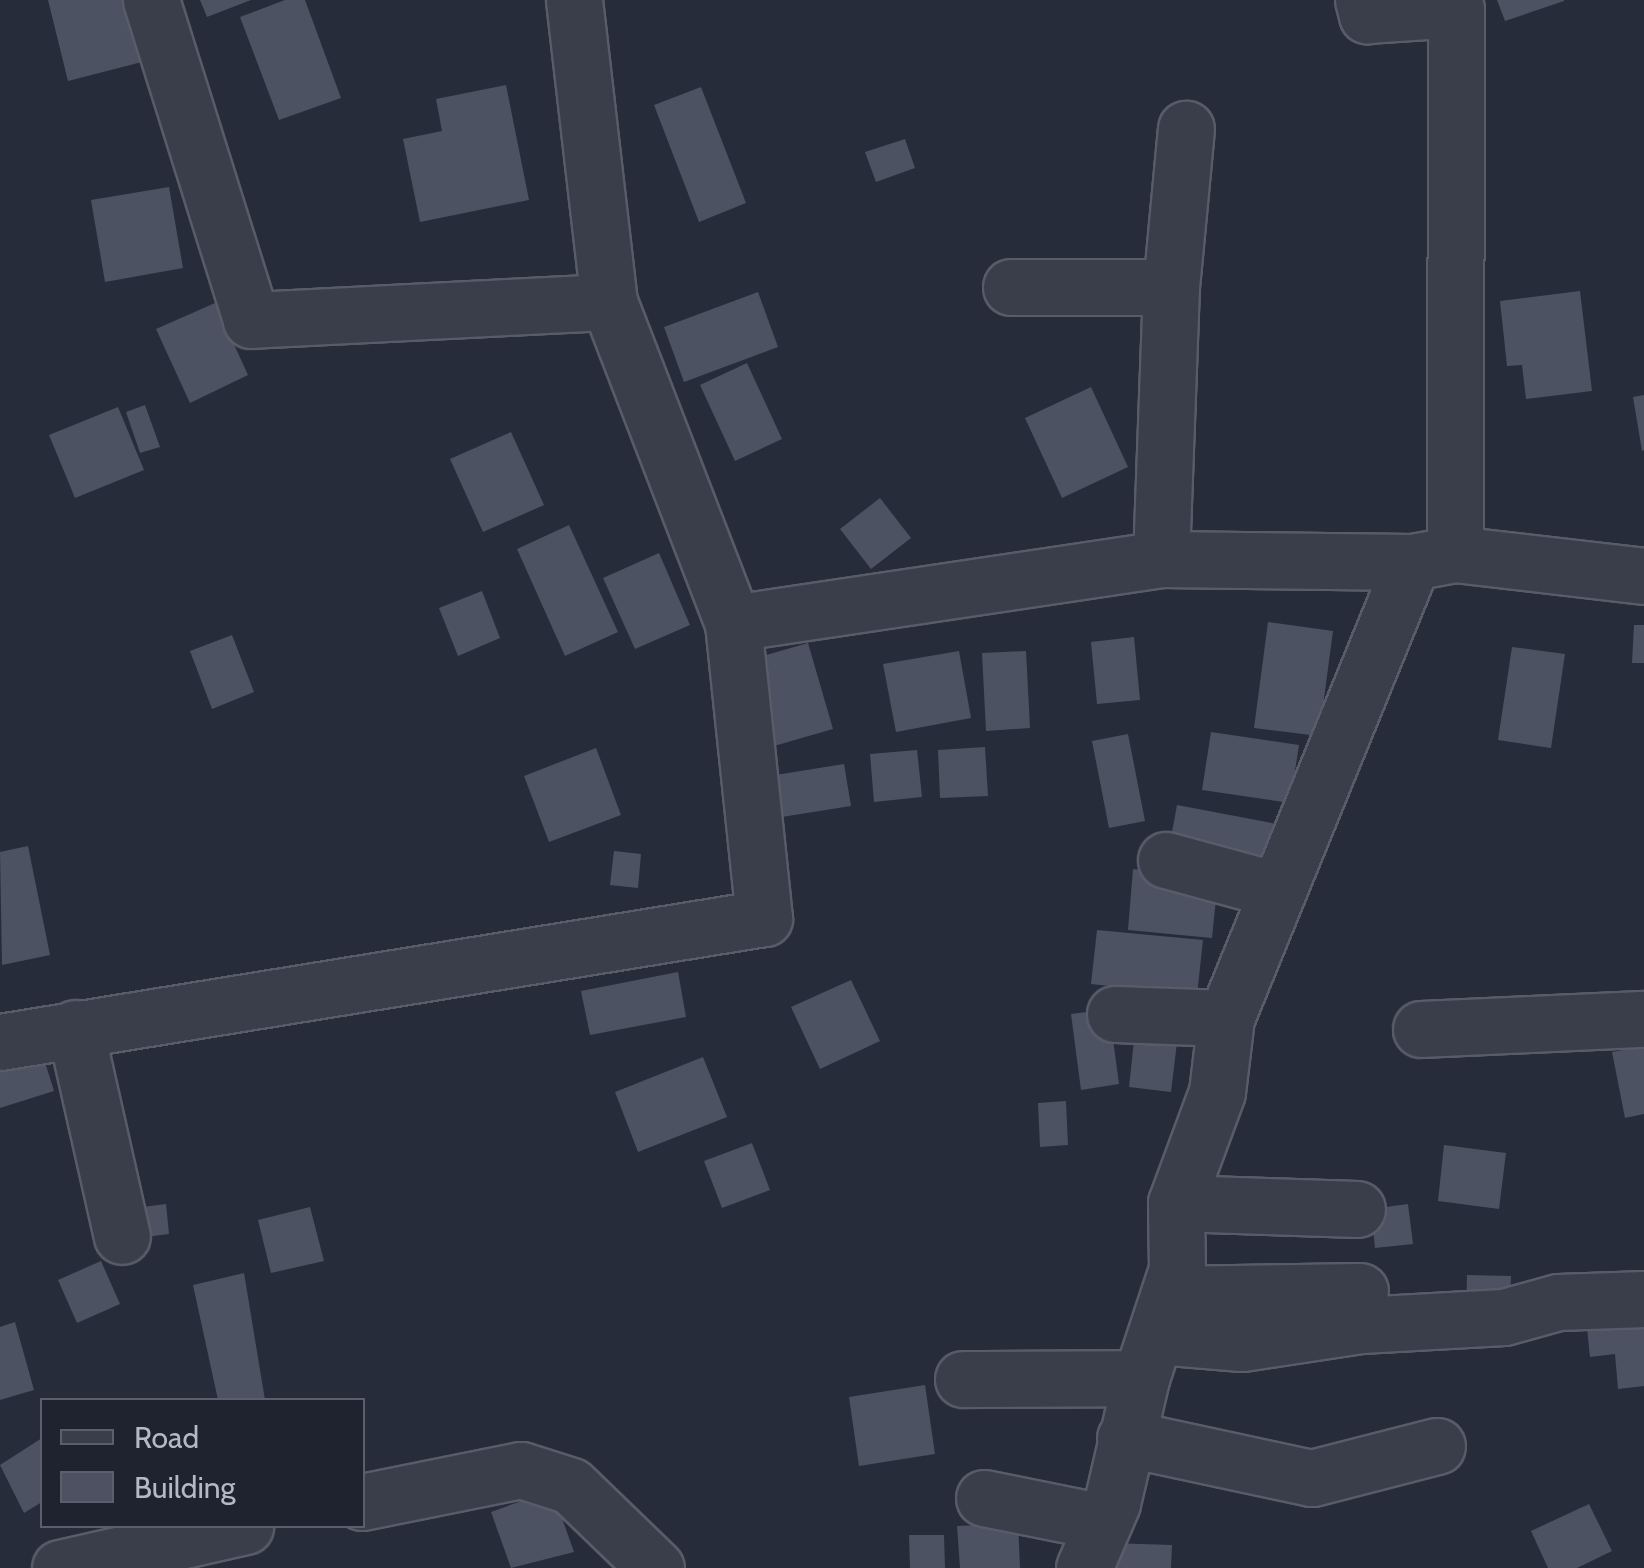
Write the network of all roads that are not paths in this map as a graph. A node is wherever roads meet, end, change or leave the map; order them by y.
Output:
1 (151, 0) edge
2 (574, 0) edge
3 (1363, 0) edge
4 (1186, 129) dead end
5 (1010, 287) dead end
6 (1171, 287) junction
7 (609, 302) junction
8 (1434, 558) junction
9 (1161, 559) junction
10 (1644, 576) edge
11 (732, 623) junction
12 (1166, 860) dead end
13 (1274, 889) junction
14 (1115, 1014) dead end
15 (1226, 1018) junction
16 (1644, 1019) edge
17 (75, 1028) junction
18 (1421, 1029) dead end
19 (0, 1042) edge
20 (1176, 1203) junction
21 (1358, 1209) dead end
22 (122, 1236) dead end
23 (1360, 1292) dead end
24 (1644, 1299) edge
25 (1156, 1336) junction
26 (964, 1379) dead end
27 (1125, 1438) junction
28 (1436, 1446) dead end
29 (984, 1498) dead end
30 (365, 1501) edge
31 (236, 1528) edge
32 (1094, 1545) edge
33 (60, 1568) edge
34 (656, 1568) edge

1 - 7 street
2 - 7 street
3 - 8 street
4 - 6 street
5 - 6 street
6 - 9 street
7 - 11 street
8 - 9 street
8 - 10 street
8 - 13 street
9 - 11 street
11 - 17 street
12 - 13 street
13 - 15 street
14 - 15 street
15 - 20 street
16 - 18 street
17 - 19 street
17 - 22 street
20 - 21 street
20 - 25 street
23 - 25 street
24 - 25 street
25 - 26 street
25 - 27 street
27 - 28 street
27 - 32 street
29 - 32 street
30 - 34 street
31 - 33 street

